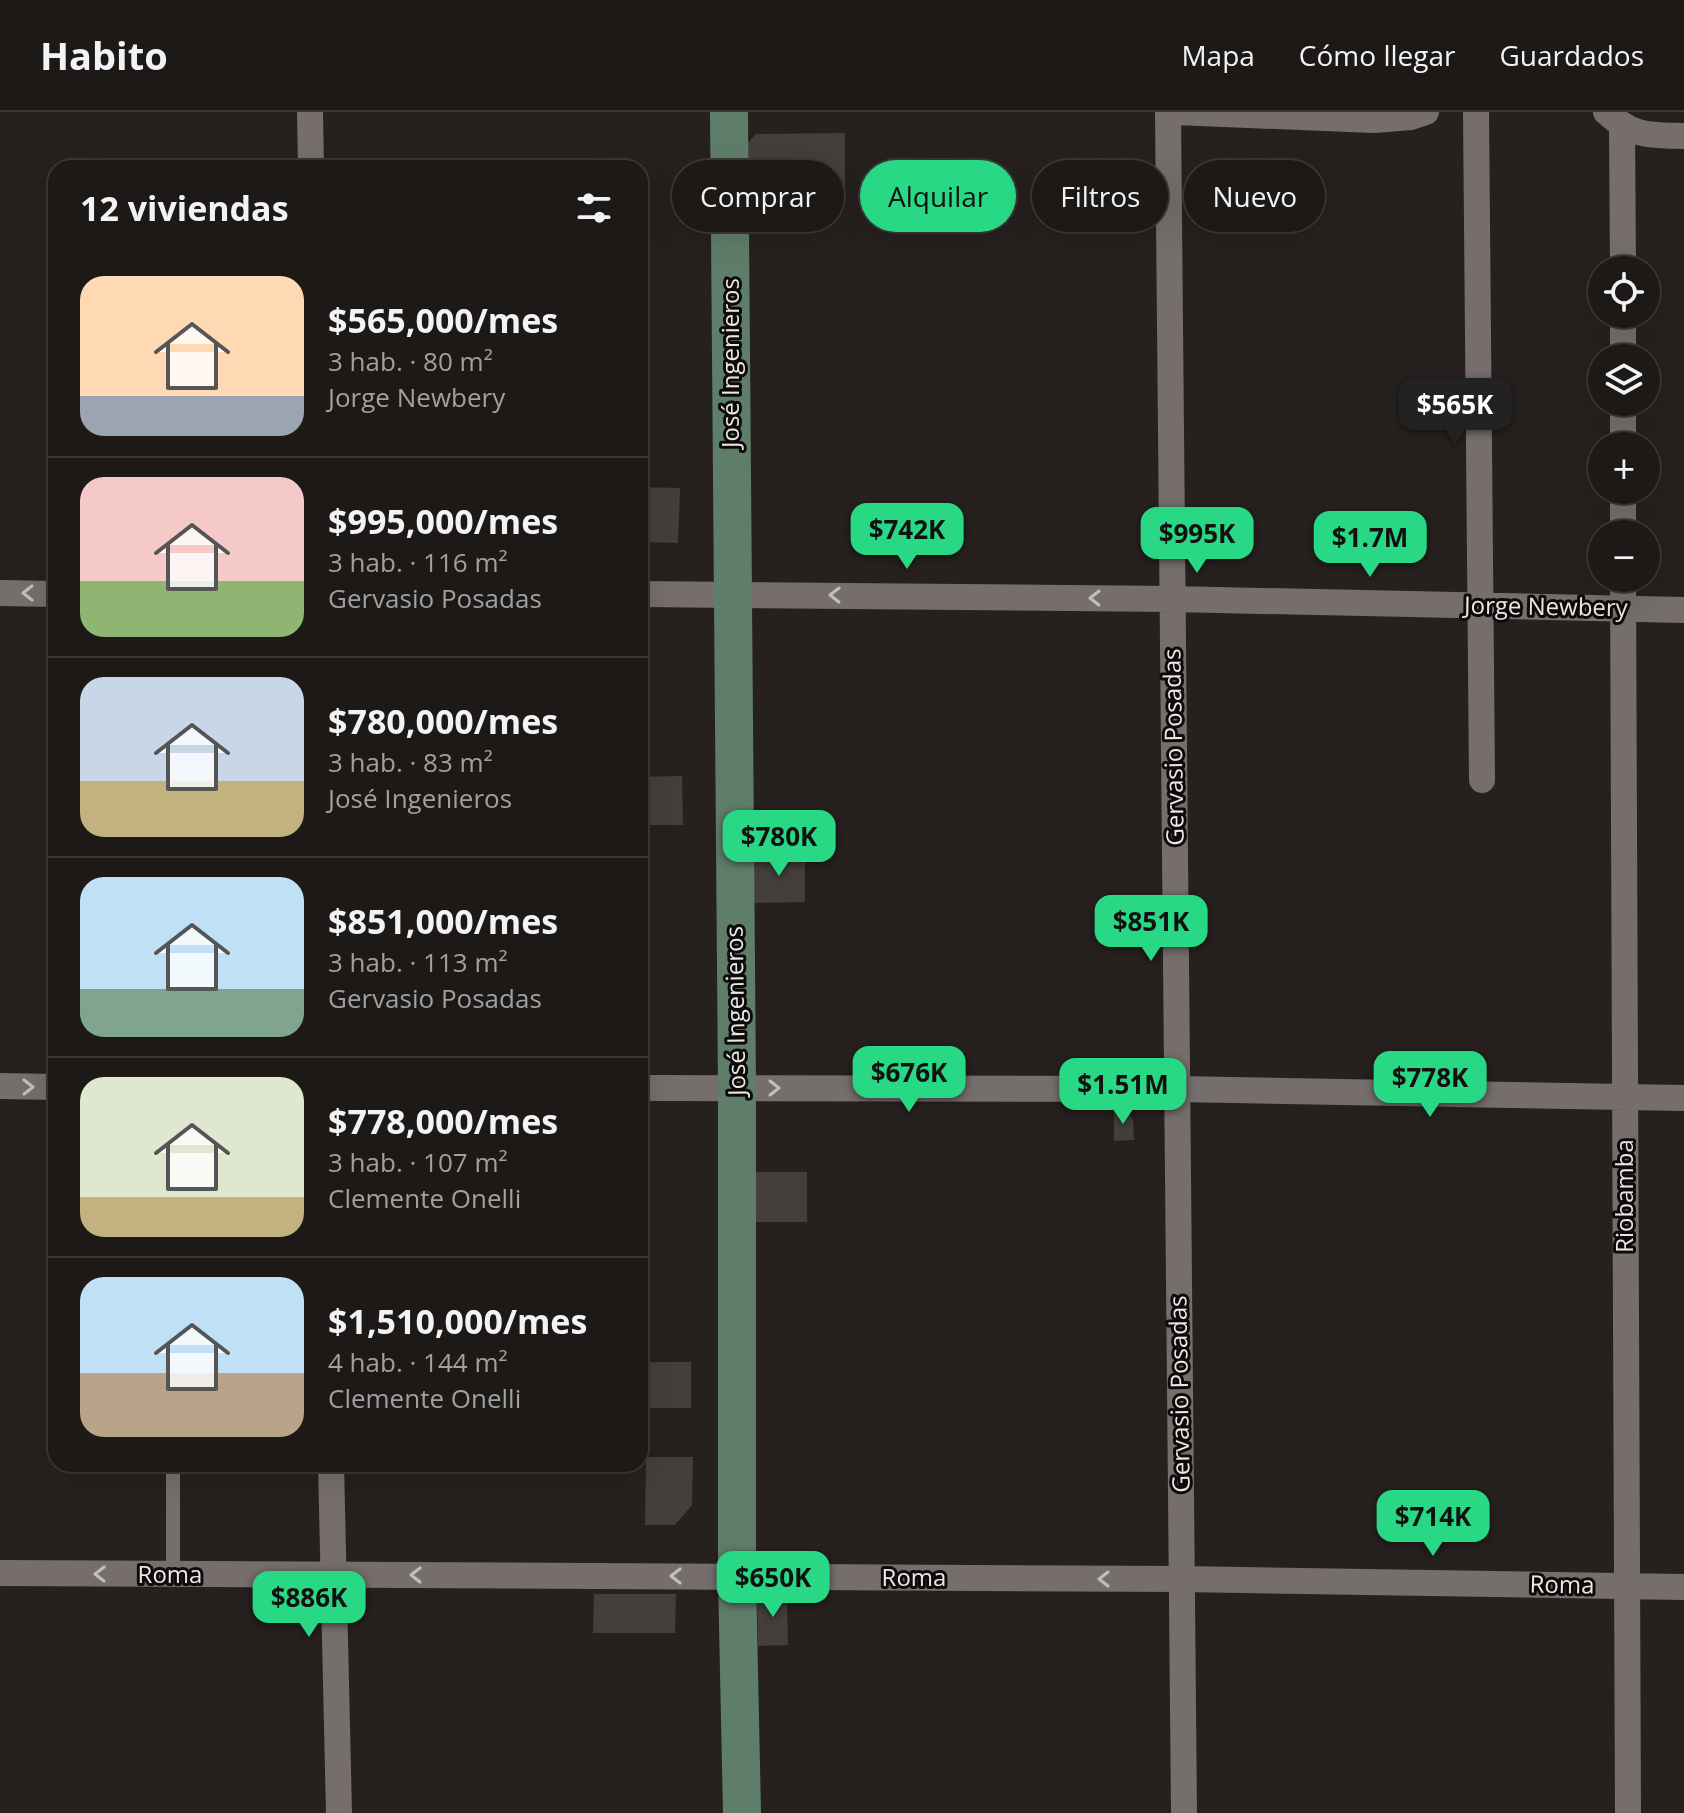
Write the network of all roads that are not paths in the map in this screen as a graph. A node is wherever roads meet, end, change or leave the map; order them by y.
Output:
1 (310, 112) edge
2 (729, 112) edge
3 (1168, 112) edge
4 (1175, 112) edge
5 (1426, 112) edge
6 (1476, 112) edge
7 (1614, 120) edge
8 (1684, 136) edge
9 (311, 160) edge
10 (1622, 256) edge
11 (1623, 592) edge
12 (0, 593) edge
13 (48, 594) edge
14 (648, 594) edge
15 (733, 594) junction
16 (1173, 599) junction
17 (1483, 607) junction
18 (1623, 608) junction
19 (1684, 610) edge
20 (1482, 780) dead end
21 (0, 1086) edge
22 (48, 1087) edge
23 (648, 1088) edge
24 (737, 1088) junction
25 (1178, 1089) junction
26 (1625, 1098) junction
27 (1684, 1098) edge
28 (173, 1472) edge
29 (331, 1472) edge
30 (0, 1573) edge
31 (173, 1575) junction
32 (332, 1575) junction
33 (737, 1577) junction
34 (1182, 1579) junction
35 (1627, 1586) junction
36 (1684, 1587) edge
37 (339, 1813) edge
38 (742, 1813) edge
39 (1184, 1813) edge
40 (1628, 1813) edge

1 - 9 street
2 - 15 street, José Ingenieros
3 - 16 street, Gervasio Posadas
4 - 5 street
6 - 17 street
7 - 8 street
7 - 10 street
11 - 18 street, Riobamba
13 -> 12 street
14 - 15 street, Jorge Newbery
16 -> 15 street, Jorge Newbery
15 - 24 street, José Ingenieros
16 - 17 street, Jorge Newbery
16 - 25 street, Gervasio Posadas
17 - 18 street, Jorge Newbery
17 - 20 street
18 - 19 street, Jorge Newbery
18 - 26 street, Riobamba
21 -> 22 street
23 - 24 street
24 -> 25 street
24 - 33 street, José Ingenieros
25 - 26 street
25 - 34 street, Gervasio Posadas
26 - 27 street
26 - 35 street, Riobamba
28 - 31 lane
29 - 32 street
31 -> 30 street, Roma
31 - 32 street, Roma
33 -> 32 street, Roma
32 - 37 street
34 -> 33 street, Roma
33 - 38 street, José Ingenieros
34 - 35 street, Roma
34 - 39 street, Gervasio Posadas
35 - 36 street, Roma
35 - 40 street, Riobamba

